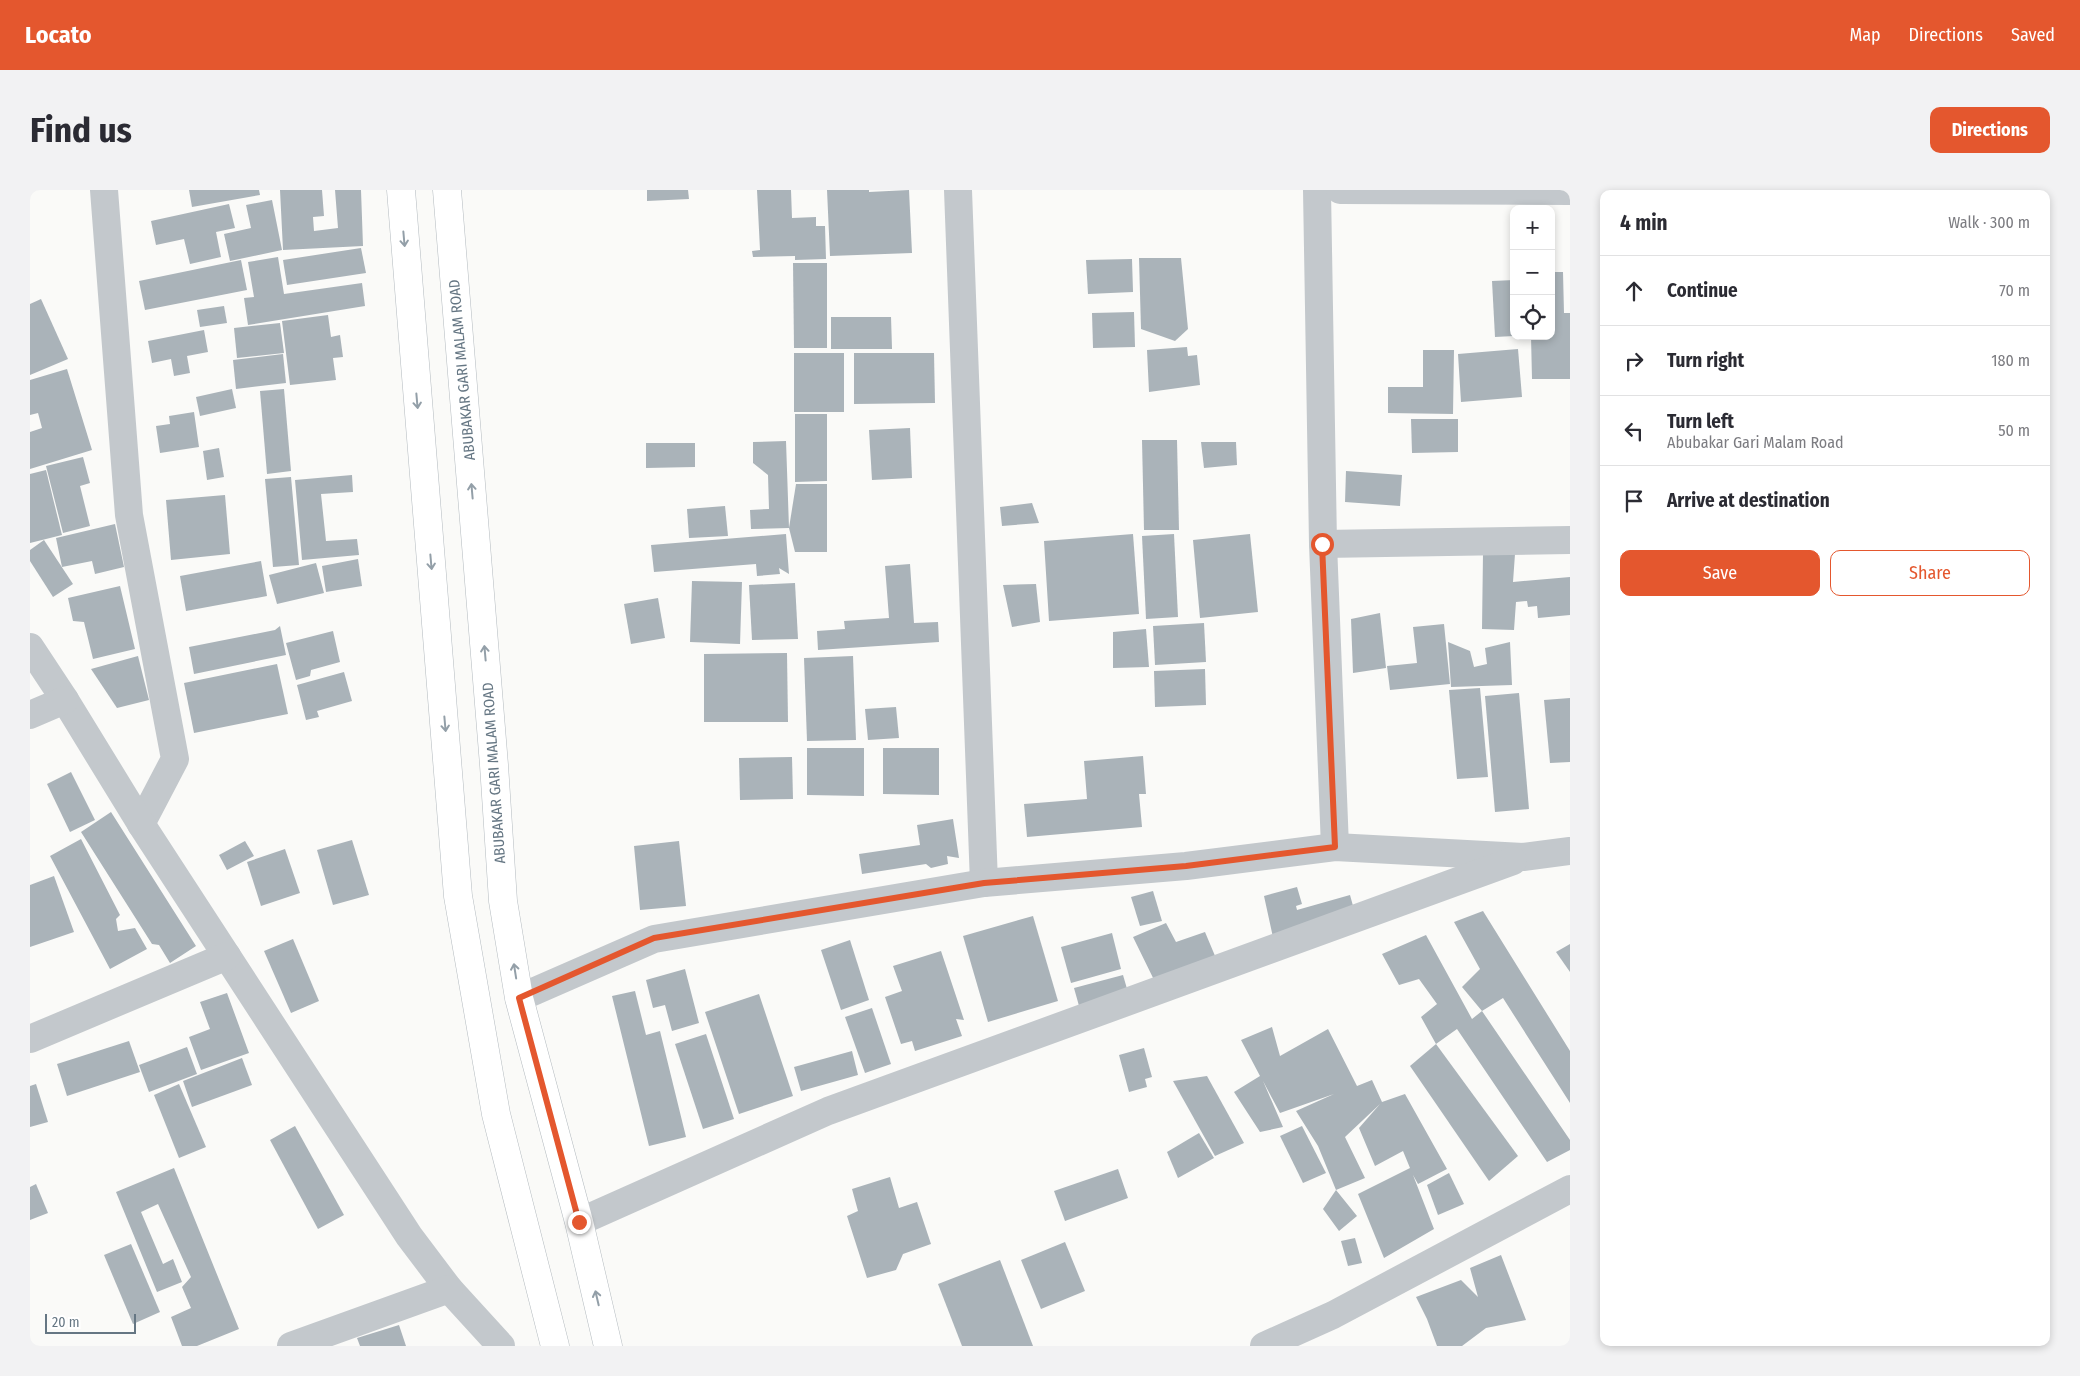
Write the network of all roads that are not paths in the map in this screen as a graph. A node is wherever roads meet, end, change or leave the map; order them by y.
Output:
1 (104, 190) edge
2 (401, 190) edge
3 (447, 190) edge
4 (958, 190) edge
5 (1317, 190) edge
6 (1340, 190) edge
7 (1570, 191) edge
8 (1570, 540) edge
9 (1322, 544) junction
10 (30, 647) edge
11 (65, 700) junction
12 (30, 715) edge
13 (141, 824) junction
14 (1335, 847) junction
15 (1570, 851) edge
16 (1523, 857) junction
17 (984, 883) junction
18 (227, 956) junction
19 (519, 998) junction
20 (30, 1039) edge
21 (1570, 1189) edge
22 (579, 1222) junction
23 (449, 1289) junction
24 (291, 1346) edge
25 (501, 1346) edge
26 (555, 1346) edge
27 (608, 1346) edge
28 (1264, 1346) edge

1 - 13 street
2 -> 26 street
19 -> 3 street, ABUBAKAR GARI MALAM ROAD
4 - 17 street
5 - 9 street
6 - 7 street
8 - 9 street
9 - 14 street
10 - 11 street
11 - 12 street
11 - 13 street
13 - 18 street
14 - 16 street
14 - 17 street
15 - 16 street
16 - 22 street
17 - 19 street
18 - 20 street
18 - 23 street
19 - 22 street, ABUBAKAR GARI MALAM ROAD
21 - 28 street
27 -> 22 street, ABUBAKAR GARI MALAM ROAD
23 - 24 street
23 - 25 street

